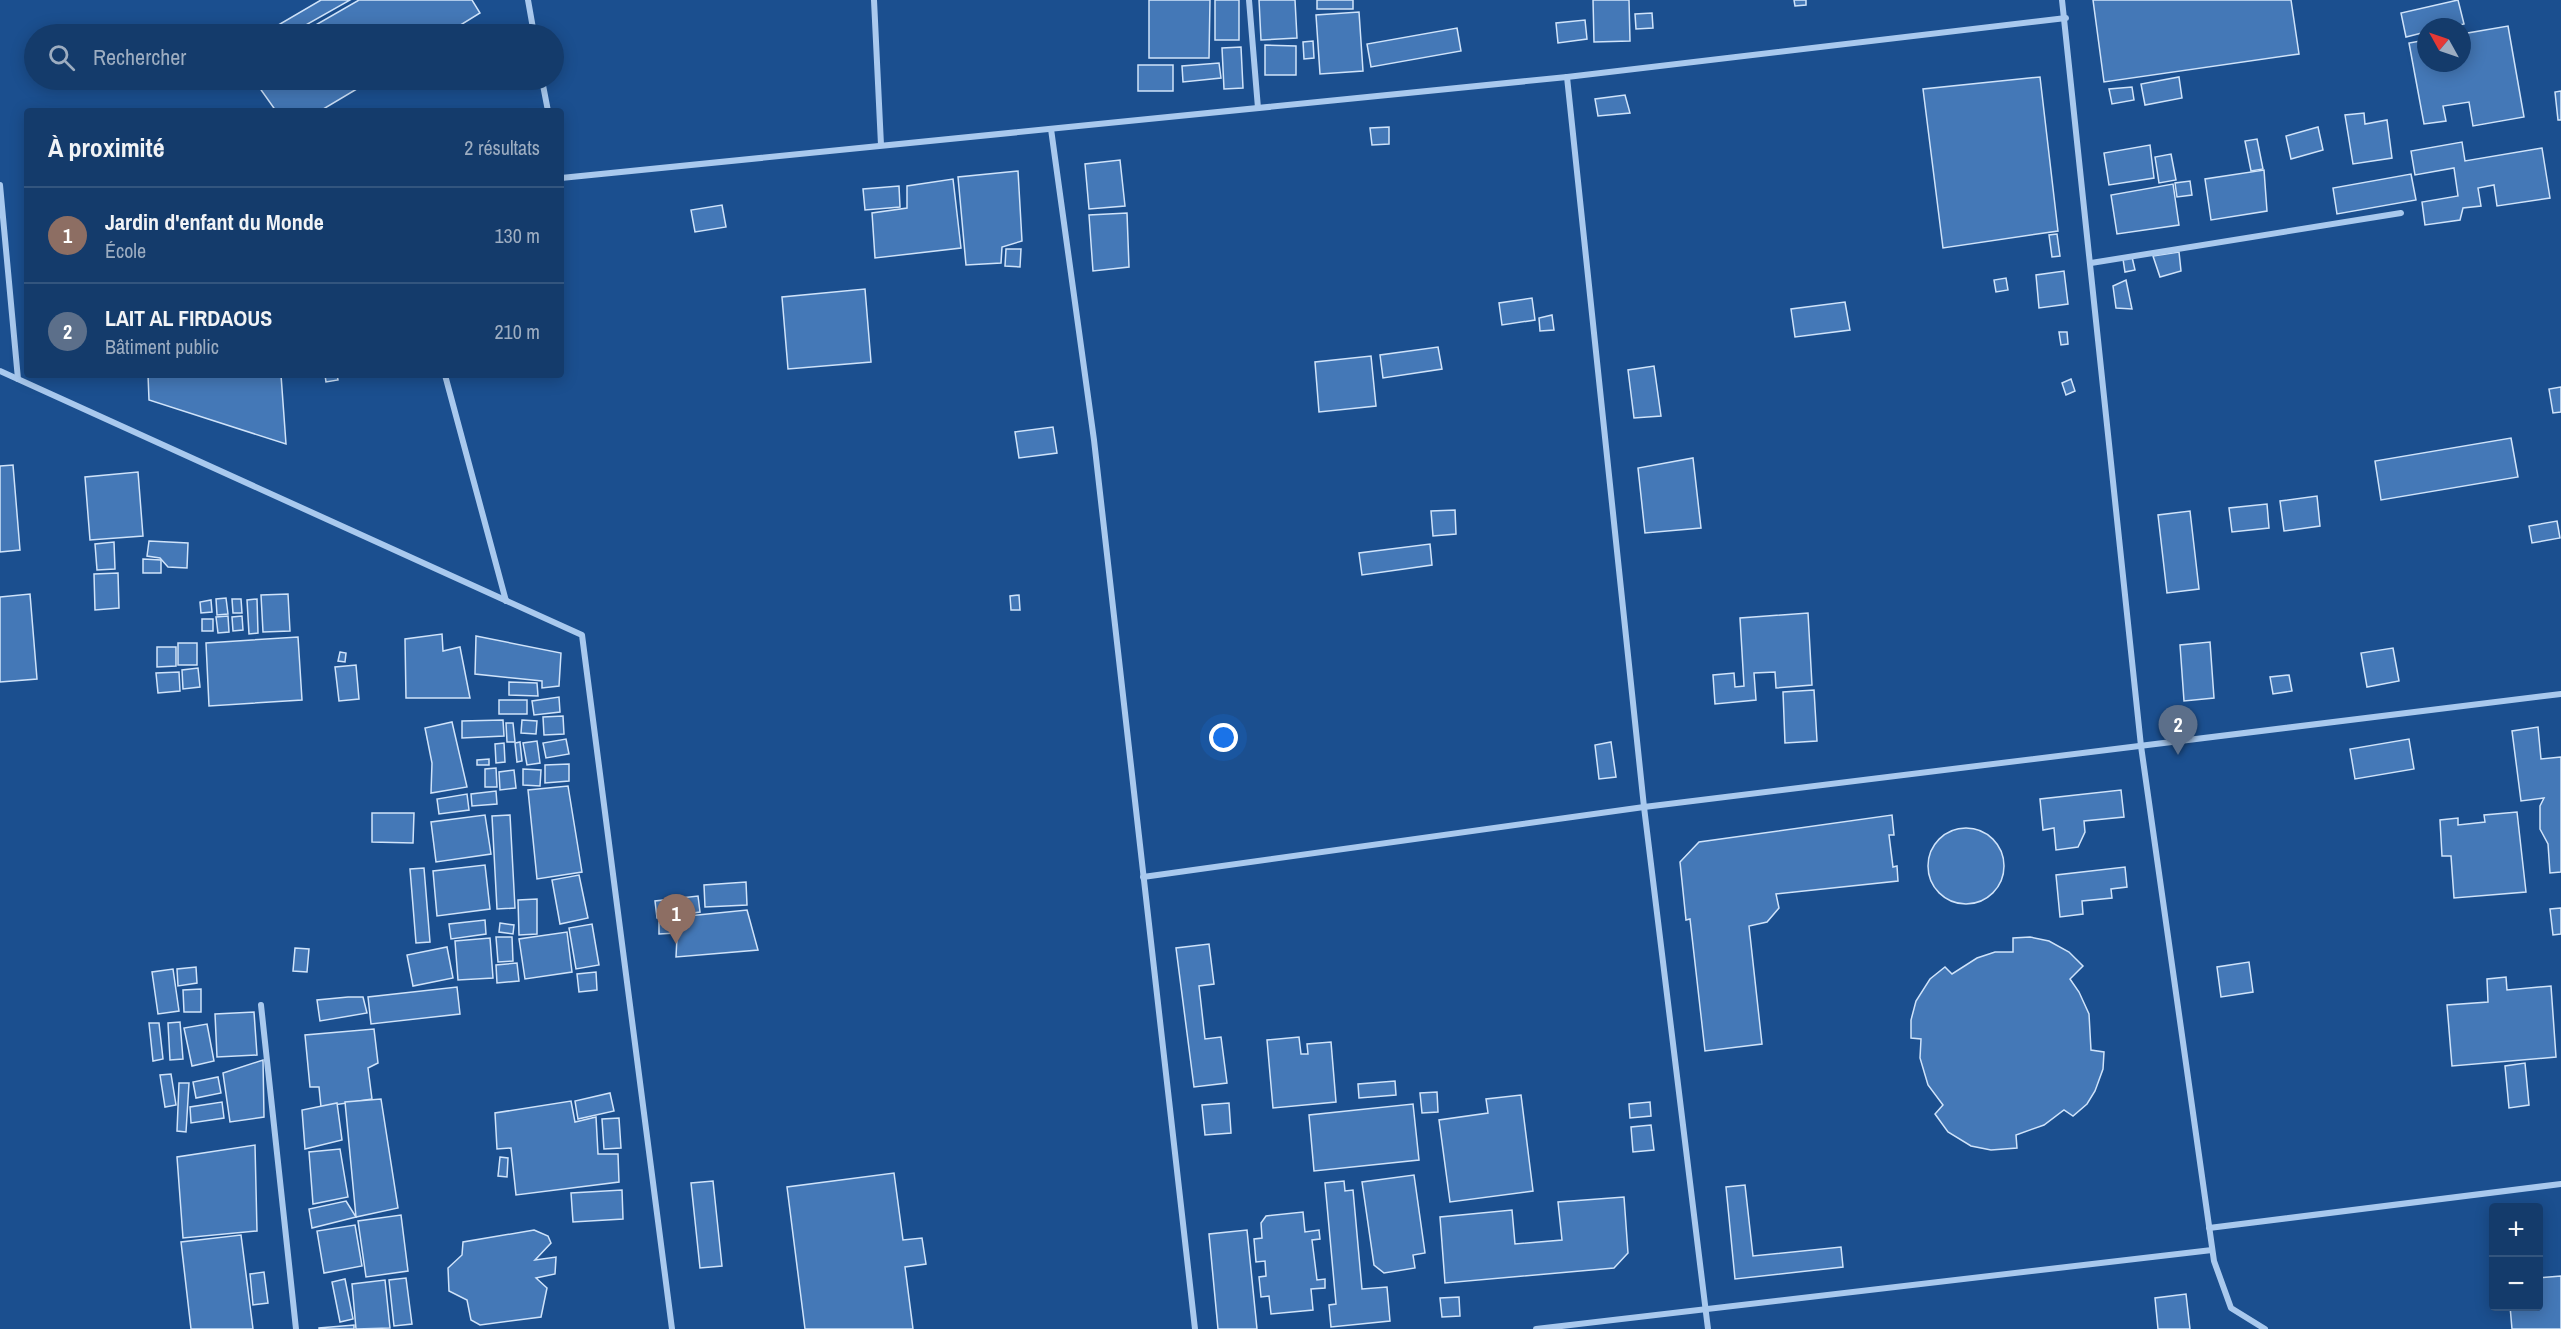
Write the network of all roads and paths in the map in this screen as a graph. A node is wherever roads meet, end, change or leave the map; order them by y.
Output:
1 (528, 0) edge
2 (874, 0) edge
3 (1249, 0) edge
4 (2062, 0) edge
5 (2066, 18) junction
6 (532, 24) edge
7 (1567, 77) junction
8 (545, 90) edge
9 (548, 108) edge
10 (1258, 108) junction
11 (1051, 129) junction
12 (881, 146) junction
13 (564, 178) edge
14 (0, 184) edge
15 (2401, 213) dead end
16 (2091, 263) junction
17 (0, 371) edge
18 (446, 378) edge
19 (18, 379) junction
20 (506, 601) junction
21 (2561, 694) edge
22 (2141, 746) junction
23 (1644, 807) junction
24 (1143, 877) junction
25 (261, 1005) dead end
26 (2561, 1184) edge
27 (2209, 1228) junction
28 (2212, 1250) junction
29 (1705, 1309) junction
30 (296, 1329) edge
31 (672, 1329) edge
32 (1195, 1329) edge
33 (1536, 1329) edge
34 (1708, 1329) edge
35 (2265, 1329) edge

1 - 6 street
2 - 12 street
3 - 10 street
4 - 5 street
5 - 7 street
5 - 16 street
7 - 10 street
7 - 23 street
8 - 9 street
10 - 11 street
11 - 12 street
11 - 24 street
12 - 13 street
14 - 19 street
15 - 16 street
16 - 22 street
17 - 19 street
18 - 20 street
19 - 20 street
20 - 31 street
21 - 22 street
22 - 23 street
22 - 27 street
23 - 24 street
23 - 29 street
24 - 32 street
25 - 30 street
26 - 27 street
27 - 28 street
28 - 29 street
28 - 35 street
29 - 33 street
29 - 34 street

